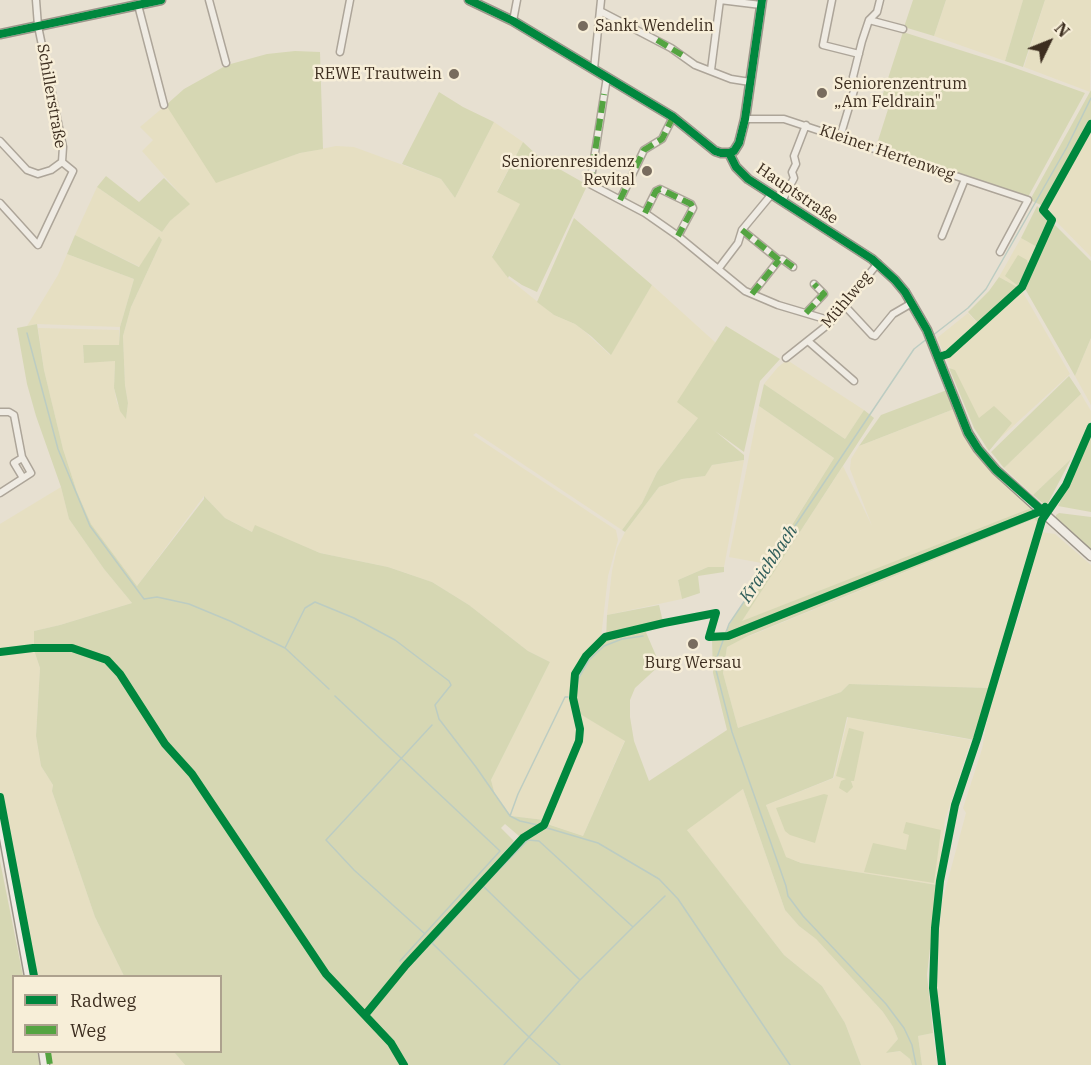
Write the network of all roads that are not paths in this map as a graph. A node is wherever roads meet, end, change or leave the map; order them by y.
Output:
1 (36, 0) edge
2 (160, 0) edge
3 (209, 0) edge
4 (350, 0) edge
5 (469, 0) edge
6 (517, 0) edge
7 (601, 0) edge
8 (720, 0) edge
9 (832, 0) edge
10 (880, 0) edge
11 (761, 2) edge
12 (138, 5) junction
13 (600, 11) junction
14 (869, 20) junction
15 (513, 21) junction
16 (38, 26) junction
17 (903, 29) dead end
18 (0, 34) edge
19 (340, 52) dead end
20 (859, 54) junction
21 (226, 63) dead end
22 (594, 69) junction
23 (711, 70) junction
24 (607, 76) junction
25 (750, 82) junction
26 (164, 105) dead end
27 (673, 117) junction
28 (744, 119) junction
29 (806, 125) junction
30 (840, 137) junction
31 (0, 141) edge
32 (729, 153) junction
33 (62, 162) junction
34 (965, 179) junction
35 (771, 195) junction
36 (620, 200) junction
37 (782, 201) junction
38 (0, 203) edge
39 (645, 213) junction
40 (742, 230) junction
41 (678, 236) junction
42 (942, 236) dead end
43 (1000, 252) dead end
44 (779, 260) junction
45 (878, 263) junction
46 (793, 267) dead end
47 (719, 268) junction
48 (814, 284) dead end
49 (752, 294) junction
50 (912, 303) junction
51 (845, 306) junction
52 (806, 313) junction
53 (830, 323) junction
54 (808, 341) junction
55 (786, 358) dead end
56 (854, 381) dead end
57 (0, 412) edge
58 (0, 493) edge
59 (1091, 556) edge
60 (0, 816) edge
61 (29, 975) edge

1 - 16 street, Schillerstraße
2 - 12 street
3 - 21 street
4 - 19 street
5 - 15 street
6 - 15 street
7 - 13 street
8 - 11 street
8 - 23 street
9 - 20 street
10 - 14 street
11 - 25 street
12 - 16 street
12 - 26 street
13 - 22 street
13 - 23 street
14 - 17 street
14 - 20 street
15 - 22 street
16 - 18 street
16 - 33 street, Schillerstraße
20 - 30 street
22 - 24 street
23 - 25 street
24 - 27 street
24 - 36 street
25 - 28 street
27 - 32 street
27 - 36 street
28 - 29 street, Kleiner Hertenweg
28 - 32 street
29 - 30 street, Kleiner Hertenweg
29 - 37 street
30 - 34 street, Kleiner Hertenweg
31 - 33 street, Schillerstraße
32 - 35 street, Hauptstraße
33 - 38 street
34 - 42 street
34 - 43 street, Kleiner Hertenweg
35 - 37 street, Hauptstraße
35 - 40 street
36 - 39 street
37 - 45 street, Hauptstraße
39 - 41 street
39 - 41 street
40 - 44 street
40 - 47 street
41 - 47 street
44 - 46 street
44 - 49 street
45 - 50 street, Hauptstraße
45 - 51 street, Mühlweg
47 - 49 street
48 - 52 street
49 - 52 street
50 - 51 street
50 - 59 street, Hauptstraße
51 - 53 street, Mühlweg
52 - 53 street
53 - 54 street, Mühlweg
54 - 55 street, Mühlweg
54 - 56 street
57 - 58 street
60 - 61 street

